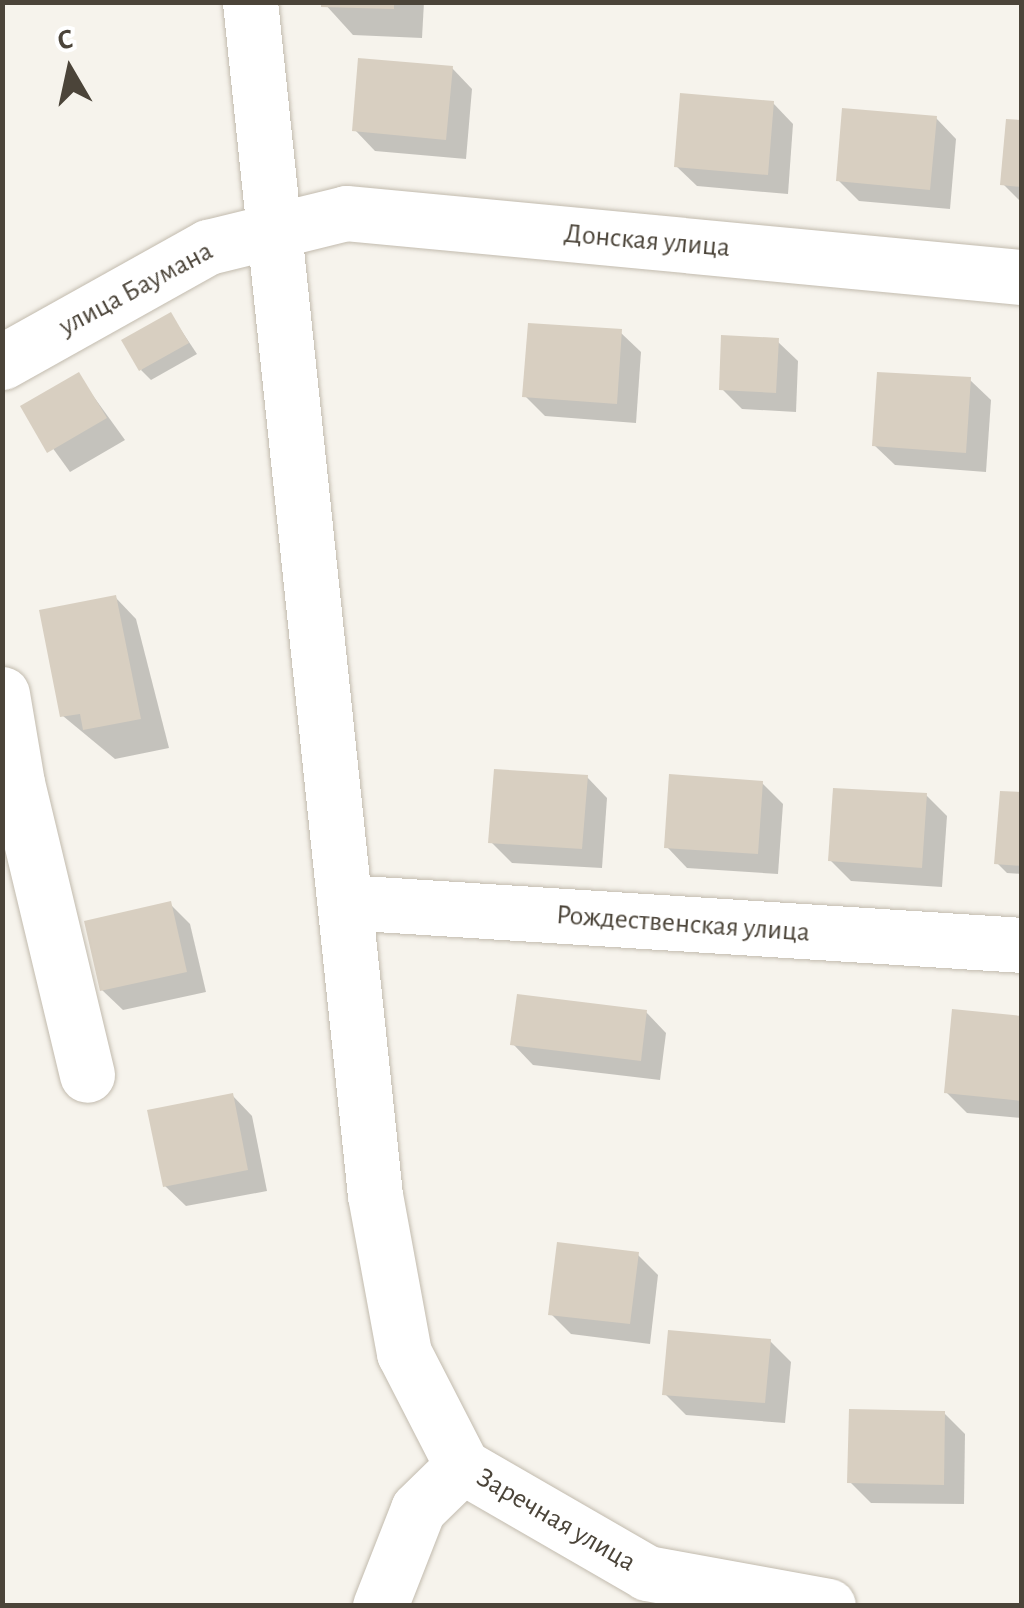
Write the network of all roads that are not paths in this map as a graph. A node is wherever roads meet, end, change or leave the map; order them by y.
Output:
1 (250, 2) edge
2 (274, 228) junction
3 (1022, 276) edge
4 (2, 362) edge
5 (2, 694) edge
6 (346, 902) junction
7 (1022, 945) edge
8 (87, 1075) dead end
9 (462, 1466) junction
10 (380, 1606) edge
11 (828, 1606) edge

1 - 2 street
2 - 3 street, Донская улица
2 - 4 street, улица Баумана
2 - 6 street
5 - 8 street
6 - 7 street, Рождественская улица
6 - 9 street
9 - 10 street
9 - 11 street, Заречная улица

